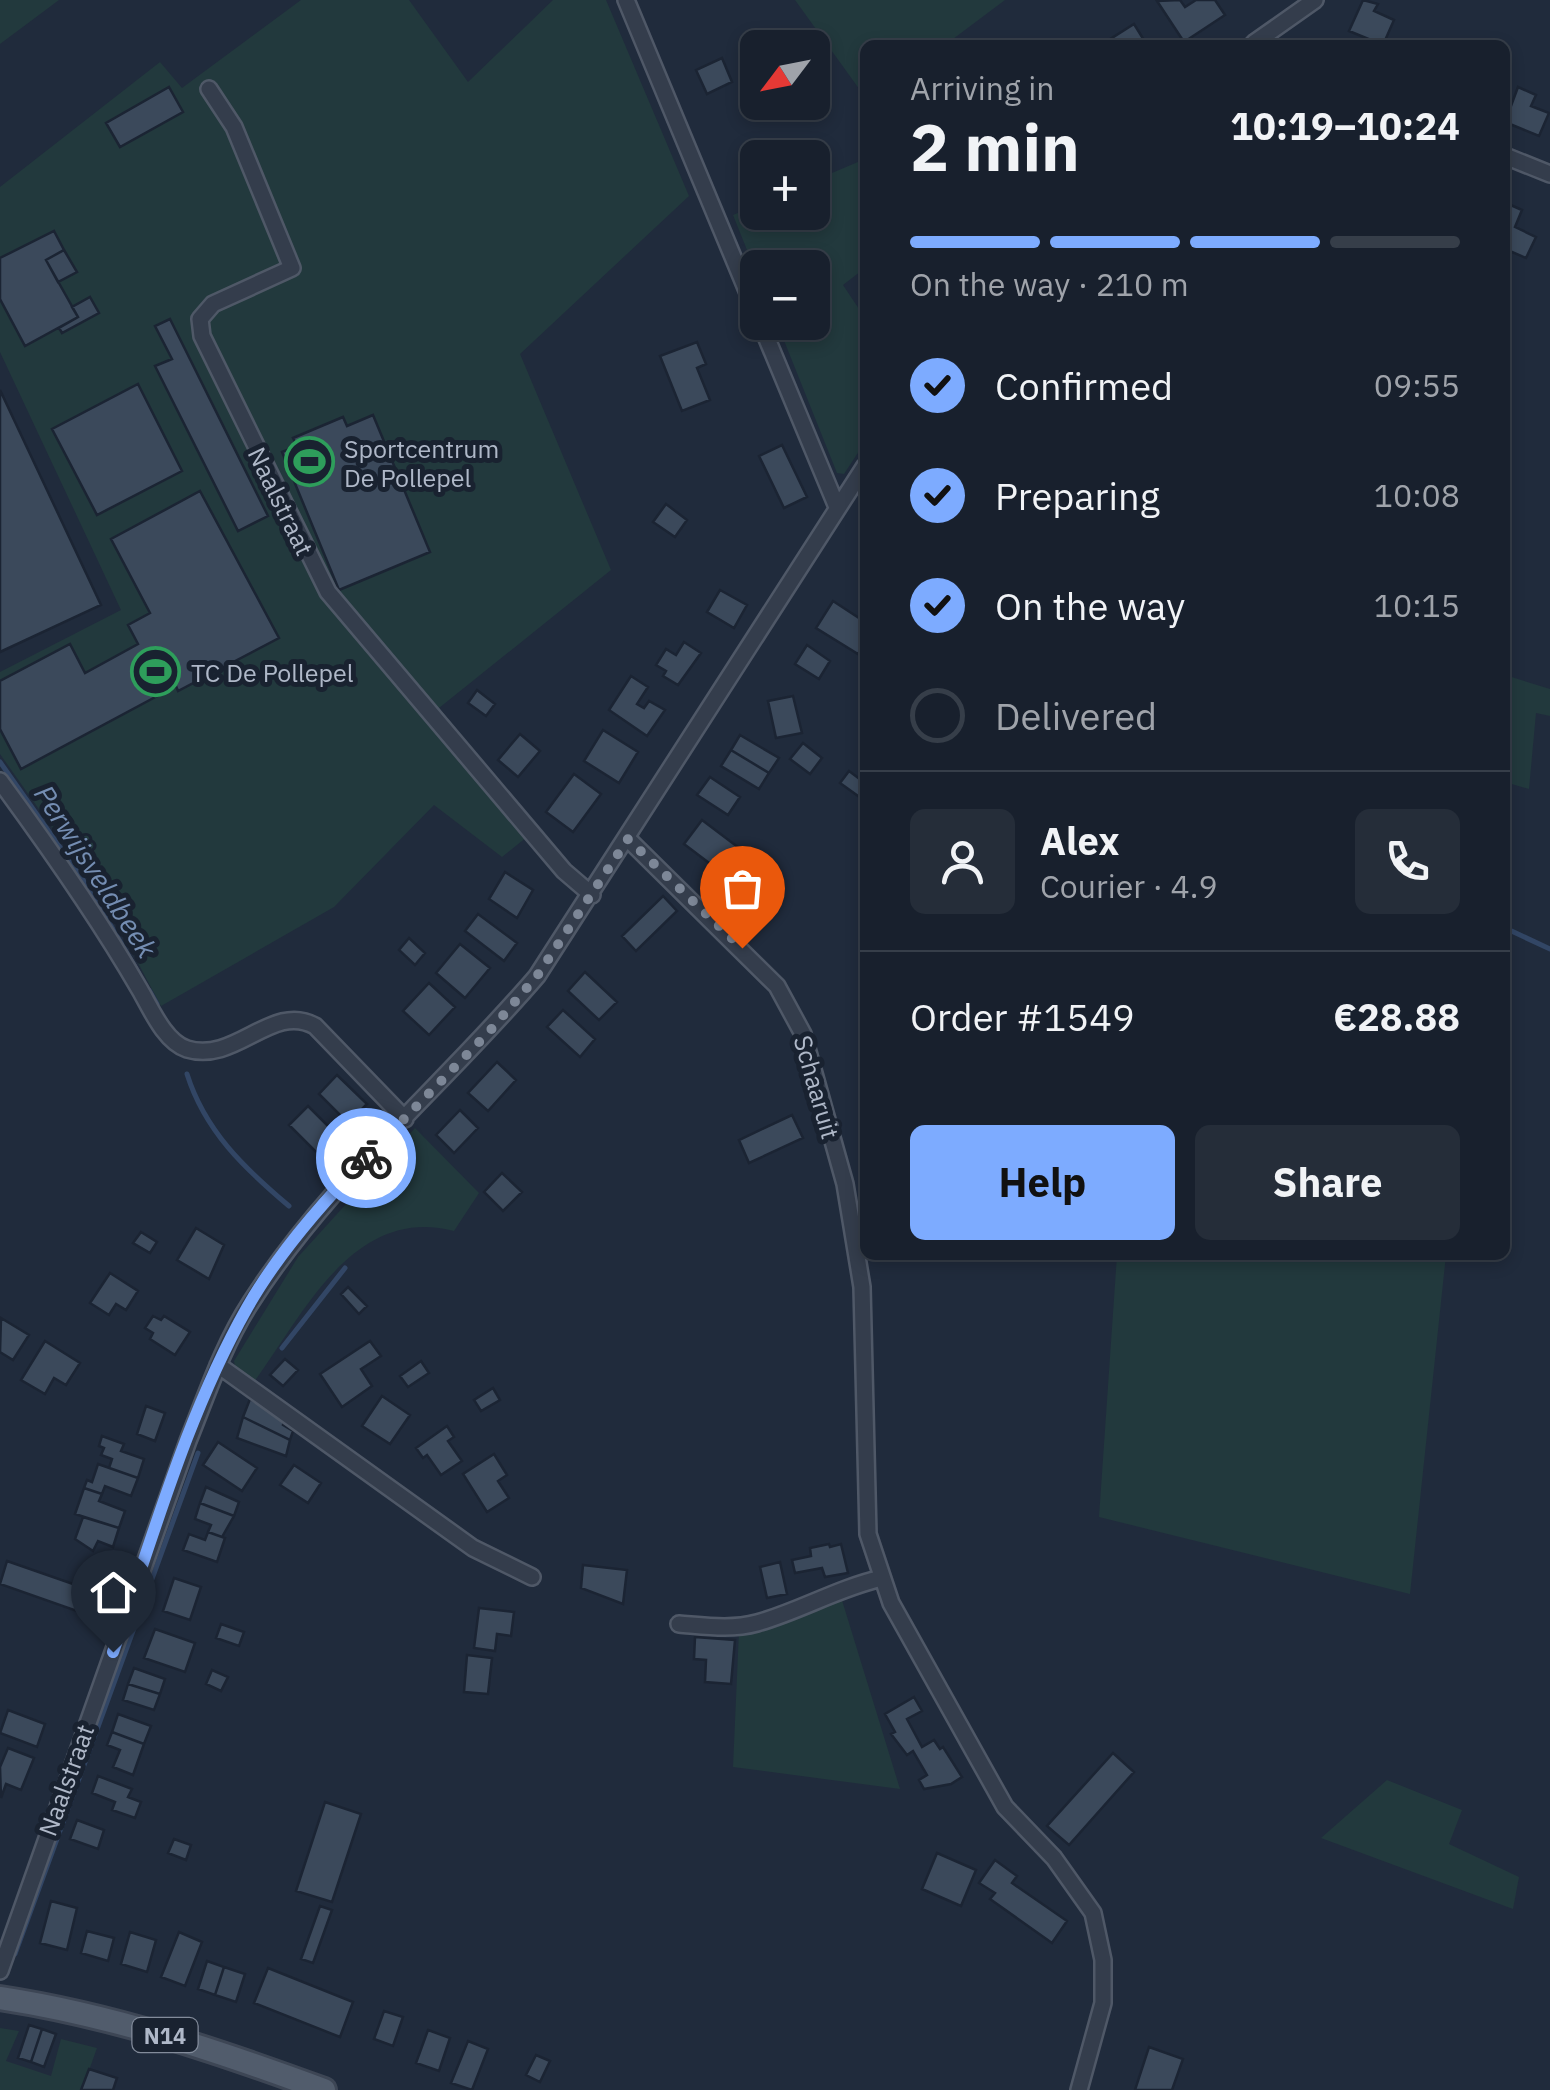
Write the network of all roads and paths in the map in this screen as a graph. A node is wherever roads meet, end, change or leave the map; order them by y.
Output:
1 (626, 0) edge
2 (1315, 0) edge
3 (1261, 40) edge
4 (210, 89) dead end
5 (1510, 158) edge
6 (1550, 174) edge
7 (740, 274) edge
8 (767, 340) edge
9 (860, 473) edge
10 (837, 507) junction
11 (0, 780) edge
12 (628, 839) junction
13 (592, 894) junction
14 (405, 1118) junction
15 (218, 1365) junction
16 (532, 1577) dead end
17 (882, 1578) junction
18 (679, 1624) dead end
19 (0, 1971) edge
20 (0, 1998) edge
21 (324, 2090) edge
22 (1079, 2090) edge

1 - 7 street
2 - 3 street
4 - 13 street, Naalstraat
5 - 6 street
8 - 10 street
9 - 10 street, Naalstraat
10 - 12 street, Naalstraat
11 - 14 street
12 - 13 street, Naalstraat
12 - 17 street, Schaaruit
13 - 14 street, Naalstraat
14 - 15 street, Naalstraat
15 - 16 street
15 - 19 street, Naalstraat
17 - 18 street
17 - 22 street, Schaaruit
20 - 21 main road, N14

